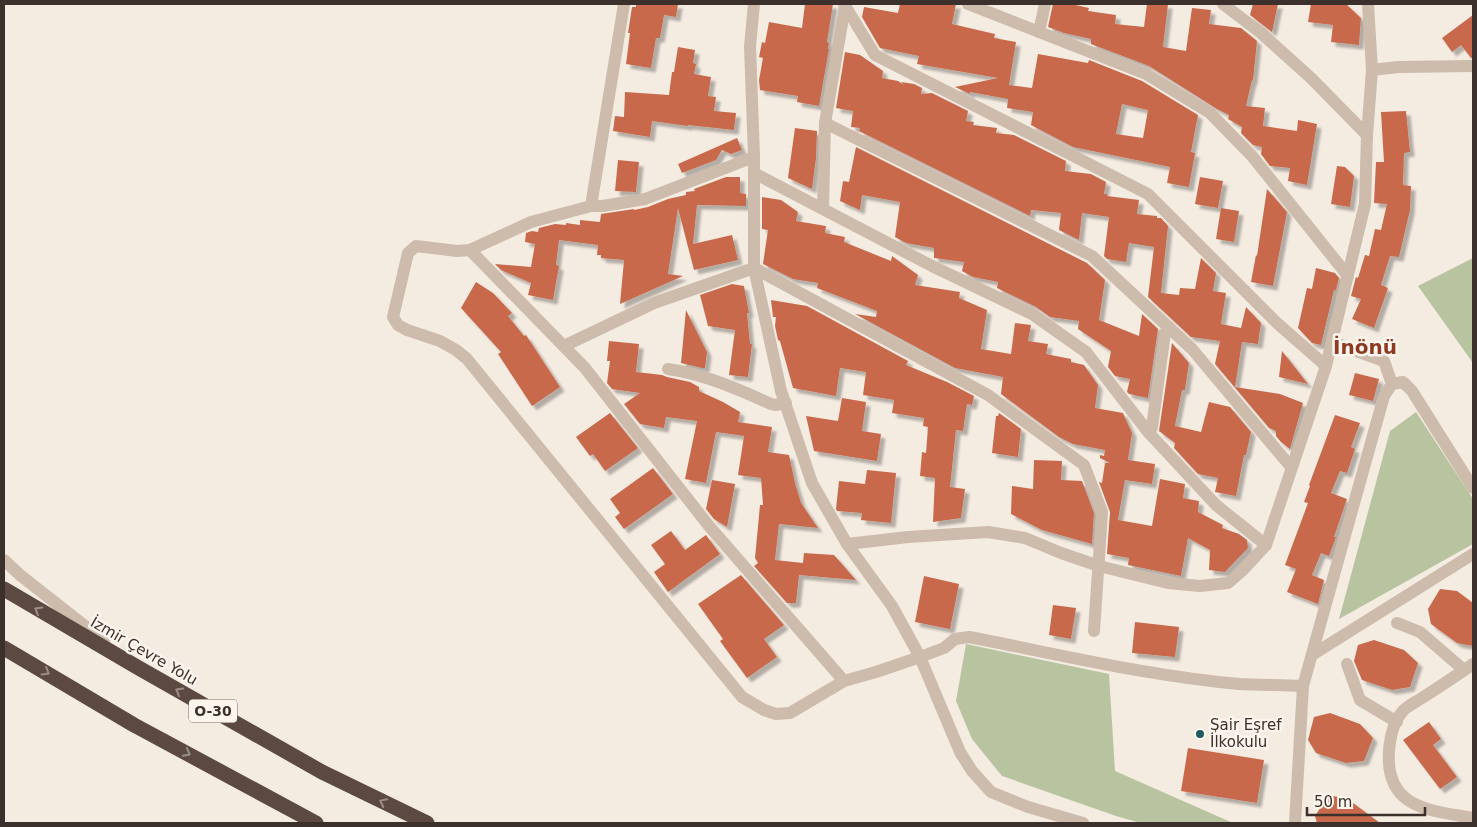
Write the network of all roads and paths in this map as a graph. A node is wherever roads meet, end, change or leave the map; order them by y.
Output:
1 (624, 4) edge
2 (754, 4) edge
3 (968, 4) edge
4 (1045, 4) edge
5 (1223, 4) edge
6 (844, 5) edge
7 (1366, 5) edge
8 (1039, 32) junction
9 (1473, 66) edge
10 (1372, 70) junction
11 (825, 123) junction
12 (1367, 135) junction
13 (754, 157) junction
14 (754, 173) junction
15 (591, 206) junction
16 (823, 209) junction
17 (470, 250) junction
18 (754, 268) junction
19 (1348, 276) junction
20 (1169, 327) junction
21 (1332, 342) junction
22 (564, 346) junction
23 (1326, 366) junction
24 (668, 369) dead end
25 (1392, 384) junction
26 (786, 403) junction
27 (1149, 433) junction
28 (1291, 468) junction
29 (1473, 488) edge
30 (847, 544) junction
31 (1266, 545) junction
32 (1473, 554) edge
33 (4, 560) edge
34 (1099, 566) junction
35 (4, 590) edge
36 (1397, 623) dead end
37 (1094, 631) dead end
38 (4, 648) edge
39 (1312, 654) junction
40 (920, 657) junction
41 (1347, 664) dead end
42 (1469, 667) edge
43 (137, 668) junction
44 (844, 680) junction
45 (1304, 686) junction
46 (1397, 722) junction
47 (1473, 818) edge
48 (316, 823) edge
49 (427, 823) edge
50 (1083, 823) edge
51 (1295, 823) edge

1 - 15 street
2 - 13 street
3 - 8 street
4 - 8 street
5 - 12 street
6 - 11 street
6 - 23 street
7 - 10 street
8 - 19 street
9 - 10 street
10 - 12 street
11 - 16 street
11 - 20 street
12 - 19 street
13 - 14 street
13 - 15 street
14 - 16 street
14 - 18 street
15 - 17 street
16 - 27 street
17 - 22 street
17 - 44 street
18 - 22 street
18 - 26 street
18 - 34 street
19 - 21 street
20 - 27 street
20 - 28 street
21 - 23 street
21 - 25 street
22 - 44 street
23 - 28 street
24 - 26 street
25 - 29 street
25 - 39 street
26 - 30 street
27 - 31 street
28 - 31 street
30 - 34 street
30 - 40 street
31 - 34 street
32 - 39 street
33 - 43 street
34 - 37 street
43 -> 35 highway, İzmir Çevre Yolu / O-30
36 - 42 street
38 -> 48 highway
39 - 45 street
40 - 44 street
40 - 45 street
40 - 50 street
41 - 46 street
42 - 46 street
49 -> 43 highway, İzmir Çevre Yolu / O-30
45 - 51 street
46 - 47 street

